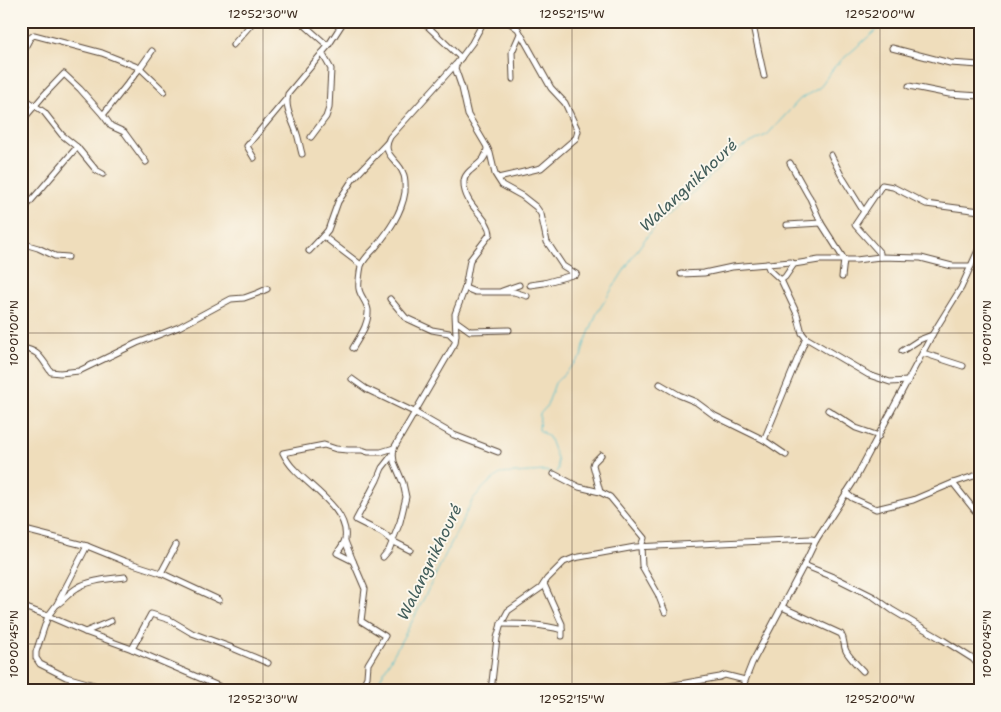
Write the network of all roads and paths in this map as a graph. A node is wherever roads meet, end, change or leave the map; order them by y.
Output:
1 (254, 21) edge
2 (300, 21) edge
3 (344, 21) edge
4 (422, 21) edge
5 (484, 21) edge
6 (507, 21) edge
7 (752, 21) edge
8 (520, 34) junction
9 (233, 45) dead end
10 (328, 46) junction
11 (892, 48) dead end
12 (152, 51) dead end
13 (322, 53) junction
14 (21, 55) edge
15 (459, 60) junction
16 (980, 64) edge
17 (140, 68) junction
18 (764, 76) dead end
19 (513, 79) dead end
20 (909, 86) dead end
21 (164, 91) dead end
22 (21, 96) edge
23 (980, 96) edge
24 (287, 98) junction
25 (35, 105) junction
26 (103, 115) junction
27 (21, 122) edge
28 (312, 137) dead end
29 (387, 143) junction
30 (77, 147) junction
31 (487, 147) junction
32 (302, 154) dead end
33 (831, 155) dead end
34 (254, 158) dead end
35 (146, 162) dead end
36 (790, 163) dead end
37 (102, 174) dead end
38 (498, 178) junction
39 (980, 211) edge
40 (864, 212) junction
41 (21, 218) edge
42 (821, 223) junction
43 (787, 225) dead end
44 (323, 236) junction
45 (21, 244) edge
46 (979, 249) edge
47 (309, 251) dead end
48 (68, 257) dead end
49 (880, 257) junction
50 (844, 260) junction
51 (767, 264) junction
52 (794, 264) junction
53 (361, 265) junction
54 (971, 266) junction
55 (681, 274) dead end
56 (842, 277) dead end
57 (781, 280) junction
58 (519, 285) dead end
59 (530, 285) dead end
60 (464, 288) junction
61 (267, 289) dead end
62 (499, 292) junction
63 (527, 296) dead end
64 (390, 299) dead end
65 (456, 321) junction
66 (509, 330) dead end
67 (932, 335) junction
68 (455, 338) junction
69 (806, 338) junction
70 (21, 348) edge
71 (354, 348) dead end
72 (902, 351) dead end
73 (923, 353) junction
74 (963, 366) dead end
75 (352, 379) dead end
76 (908, 381) junction
77 (660, 384) dead end
78 (828, 410) dead end
79 (414, 412) junction
80 (879, 436) junction
81 (764, 440) junction
82 (393, 451) junction
83 (498, 452) dead end
84 (601, 455) dead end
85 (786, 455) dead end
86 (554, 474) dead end
87 (980, 474) edge
88 (953, 483) junction
89 (600, 492) junction
90 (846, 494) junction
91 (980, 517) edge
92 (21, 529) edge
93 (345, 540) junction
94 (816, 540) junction
95 (392, 541) junction
96 (176, 545) dead end
97 (87, 546) junction
98 (638, 546) junction
99 (410, 550) dead end
100 (383, 557) dead end
101 (353, 561) junction
102 (804, 565) junction
103 (161, 573) junction
104 (125, 577) dead end
105 (544, 584) junction
106 (219, 600) dead end
107 (57, 604) junction
108 (21, 606) edge
109 (782, 607) junction
110 (665, 612) dead end
111 (48, 616) junction
112 (111, 621) dead end
113 (501, 624) junction
114 (562, 630) junction
115 (85, 632) junction
116 (562, 636) dead end
117 (132, 649) junction
118 (268, 664) dead end
119 (980, 667) edge
120 (863, 671) dead end
121 (745, 680) junction
122 (112, 691) edge
123 (230, 691) edge
124 (360, 691) edge
125 (491, 691) edge
126 (640, 691) edge
127 (741, 691) edge

1 - 9 street
2 - 10 street
3 - 10 street
4 - 15 street
5 - 15 street
6 - 8 street
7 - 18 street
8 - 19 street
8 - 38 street
10 - 13 street
11 - 16 street
12 - 17 street
13 - 24 street
13 - 28 street
14 - 17 street
15 - 29 street
15 - 31 street
17 - 21 street
17 - 26 street
20 - 23 street
22 - 25 street
24 - 32 street
24 - 34 street
25 - 26 street
25 - 27 street
25 - 30 street
26 - 35 street
29 - 44 street
29 - 53 street
30 - 37 street
30 - 41 street
31 - 38 street
31 - 60 street
33 - 40 street
36 - 42 street
38 - 59 street
39 - 40 street
40 - 49 street
42 - 43 street
42 - 50 street
44 - 47 street
44 - 53 street
45 - 48 street
46 - 54 street
49 - 50 street
49 - 54 street
50 - 52 street
50 - 56 street
51 - 52 street
51 - 55 street
51 - 57 street
52 - 57 street
53 - 71 street
54 - 67 street
57 - 69 street
58 - 62 street
60 - 62 street
60 - 65 street
61 - 70 street
62 - 63 street
64 - 68 street
65 - 66 street
65 - 68 street
67 - 72 street
67 - 73 street
68 - 79 street
69 - 76 street
69 - 81 street
73 - 74 street
73 - 76 street
75 - 79 street
76 - 80 street
77 - 81 street
78 - 80 street
79 - 82 street
79 - 83 street
80 - 90 street
81 - 85 street
82 - 93 street
82 - 95 street
82 - 95 street
84 - 89 street
86 - 89 street
87 - 88 street
88 - 90 street
88 - 91 street
89 - 98 street
90 - 94 street
92 - 97 street
93 - 101 street
93 - 101 street
94 - 98 street
94 - 102 street
95 - 99 street
95 - 100 street
96 - 103 street
97 - 103 street
97 - 107 street
98 - 105 street
98 - 110 street
101 - 124 street
102 - 109 street
102 - 119 street
103 - 106 street
104 - 107 street
105 - 113 street
105 - 114 street
107 - 111 street
108 - 111 street
109 - 120 street
109 - 121 street
111 - 115 street
111 - 122 street
112 - 115 street
113 - 114 street
113 - 125 street
114 - 116 street
115 - 117 street
117 - 118 street
117 - 123 street
121 - 126 street
121 - 127 street

